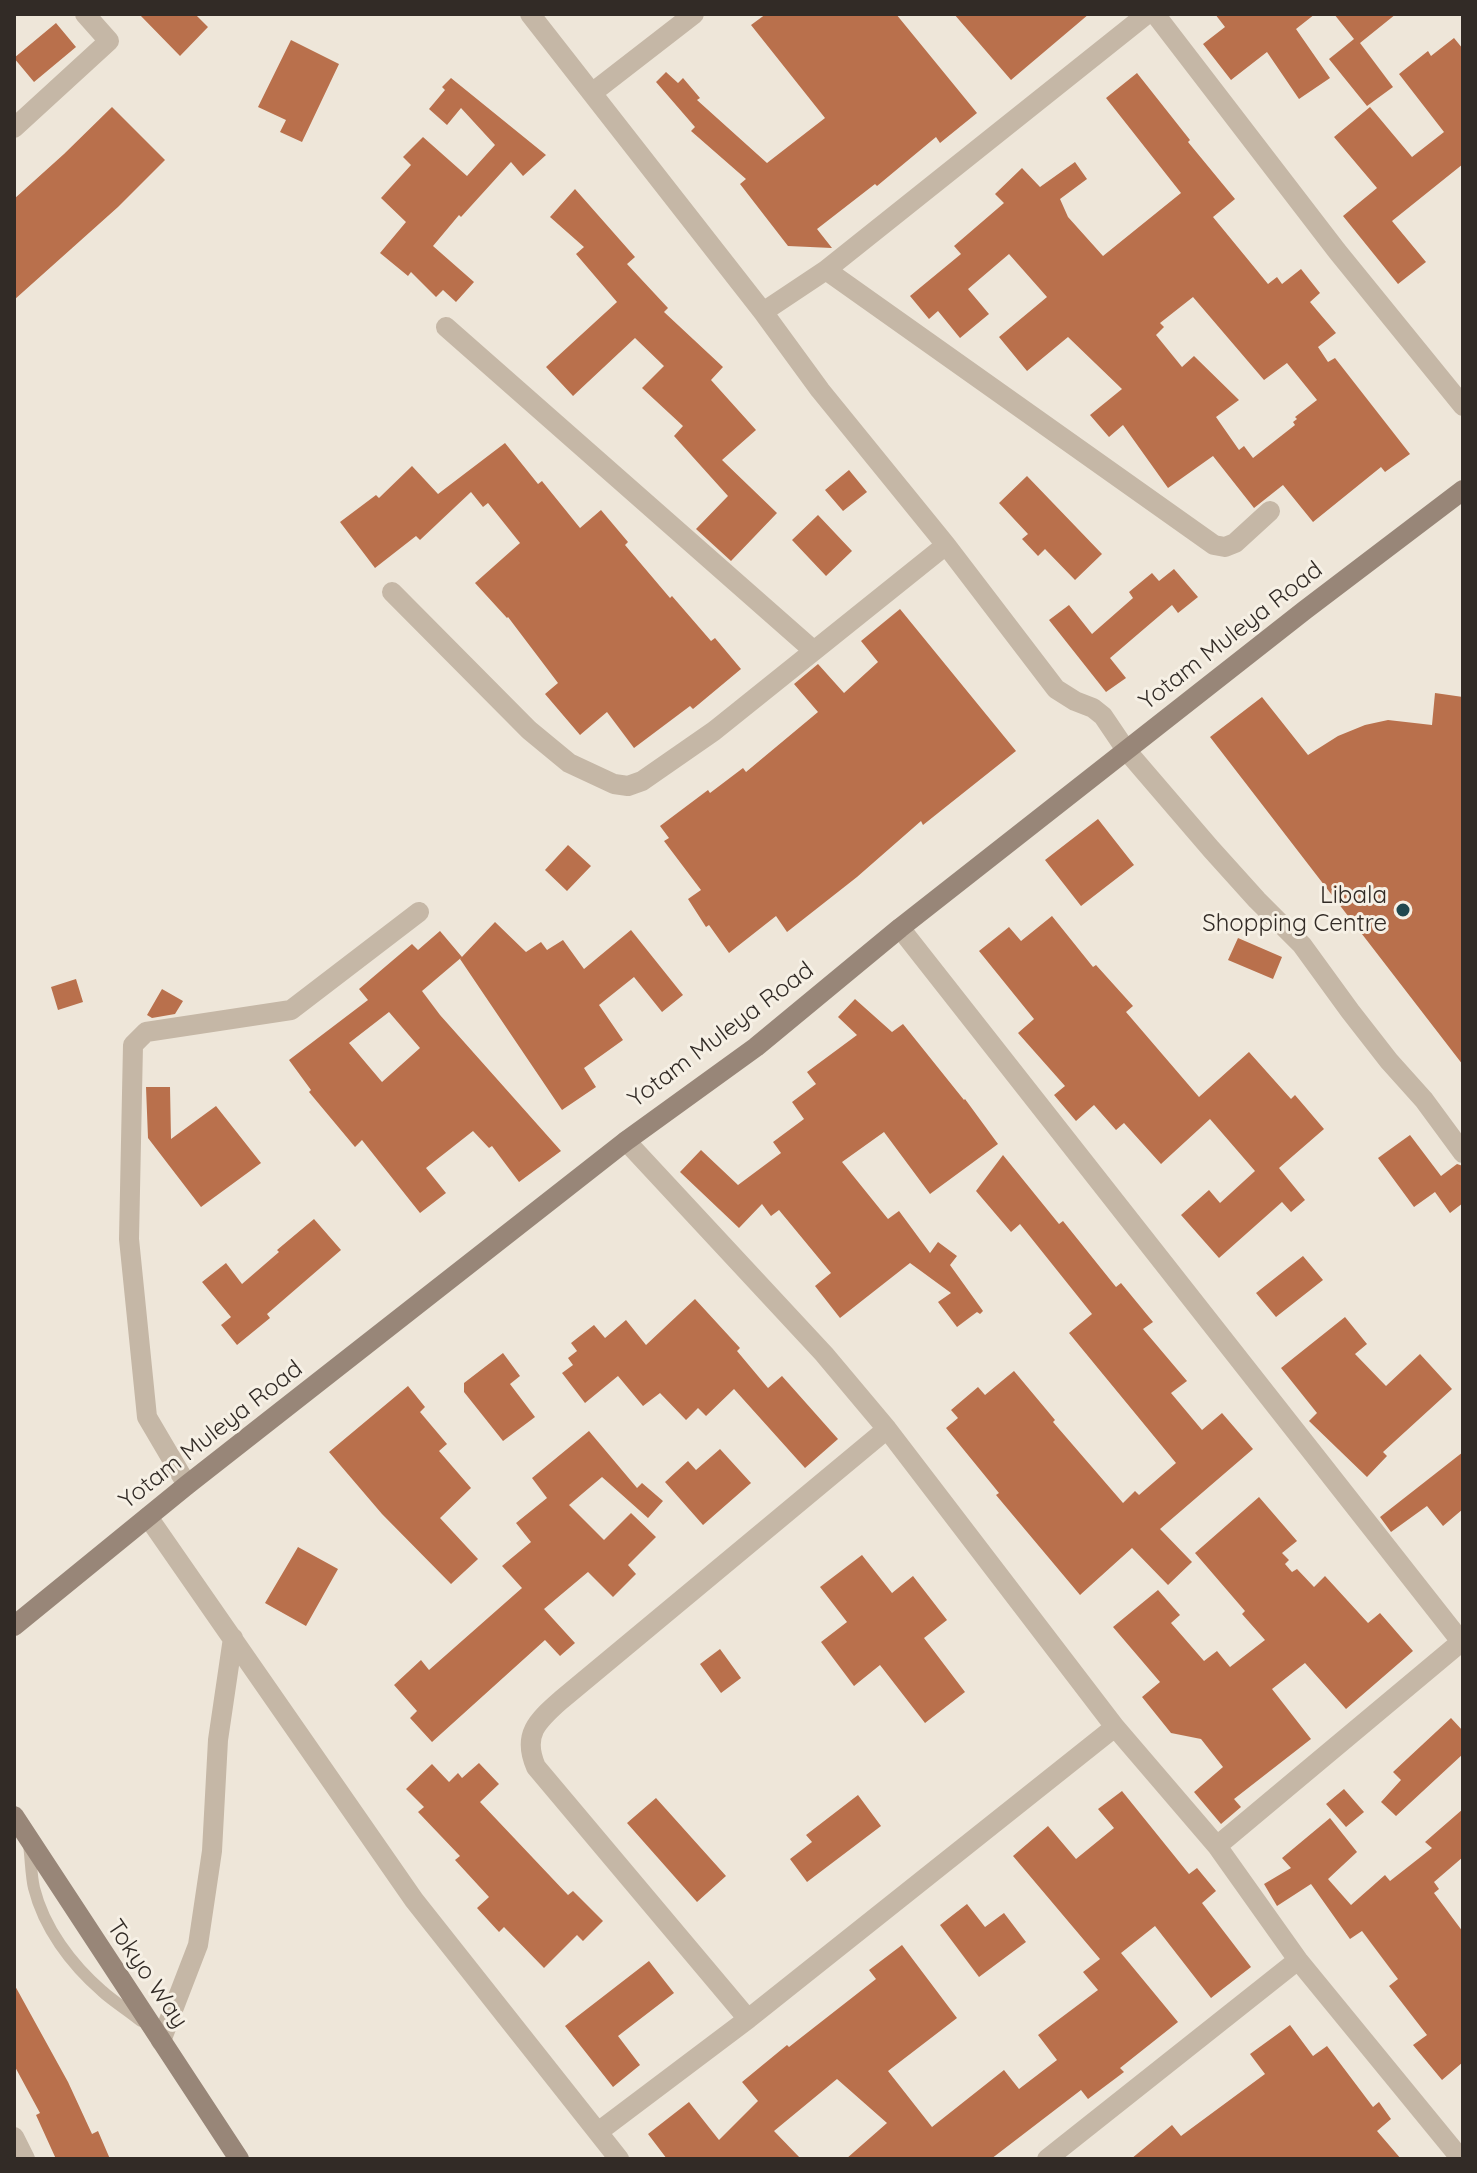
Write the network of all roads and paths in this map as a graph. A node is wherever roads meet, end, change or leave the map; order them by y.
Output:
1 (85, 14) edge
2 (530, 14) edge
3 (694, 14) edge
4 (1147, 14) edge
5 (1155, 14) edge
6 (592, 93) junction
7 (14, 128) edge
8 (826, 270) junction
9 (763, 312) junction
10 (446, 327) dead end
11 (1463, 406) edge
12 (1463, 490) edge
13 (1270, 511) dead end
14 (946, 545) junction
15 (392, 592) dead end
16 (814, 651) junction
17 (1126, 750) junction
18 (419, 912) dead end
19 (900, 928) junction
20 (626, 1141) junction
21 (1463, 1153) edge
22 (887, 1429) junction
23 (187, 1485) junction
24 (148, 1517) junction
25 (14, 1626) edge
26 (233, 1638) junction
27 (1462, 1643) edge
28 (1115, 1727) junction
29 (19, 1828) edge
30 (1217, 1846) junction
31 (1298, 1960) junction
32 (748, 2019) junction
33 (161, 2041) junction
34 (598, 2132) junction
35 (14, 2137) edge
36 (25, 2159) edge
37 (239, 2159) edge
38 (619, 2159) edge
39 (1047, 2159) edge
40 (1461, 2159) edge

1 - 7 street
2 - 6 street
3 - 6 street
4 - 8 street
5 - 11 street
6 - 9 street
8 - 9 street
8 - 13 street
9 - 14 street
10 - 16 street
12 - 17 street, Yotam Muleya Road
14 - 16 street
14 - 17 street
15 - 16 street
17 - 19 street, Yotam Muleya Road
17 - 21 street
18 - 23 street
19 - 20 street, Yotam Muleya Road
19 - 27 street
20 - 22 street
20 - 23 street, Yotam Muleya Road
22 - 28 street
22 - 32 street
23 - 24 street, Yotam Muleya Road
24 - 25 street, Yotam Muleya Road
24 - 26 street
26 - 33 street
26 - 34 street
27 - 30 street
28 - 30 street
28 - 32 street
29 - 33 street, Tokyo Way
29 - 33 lane
30 - 31 street
31 - 39 street
31 - 40 street
32 - 34 street
33 - 37 street, Tokyo Way
34 - 38 street
35 - 36 street

